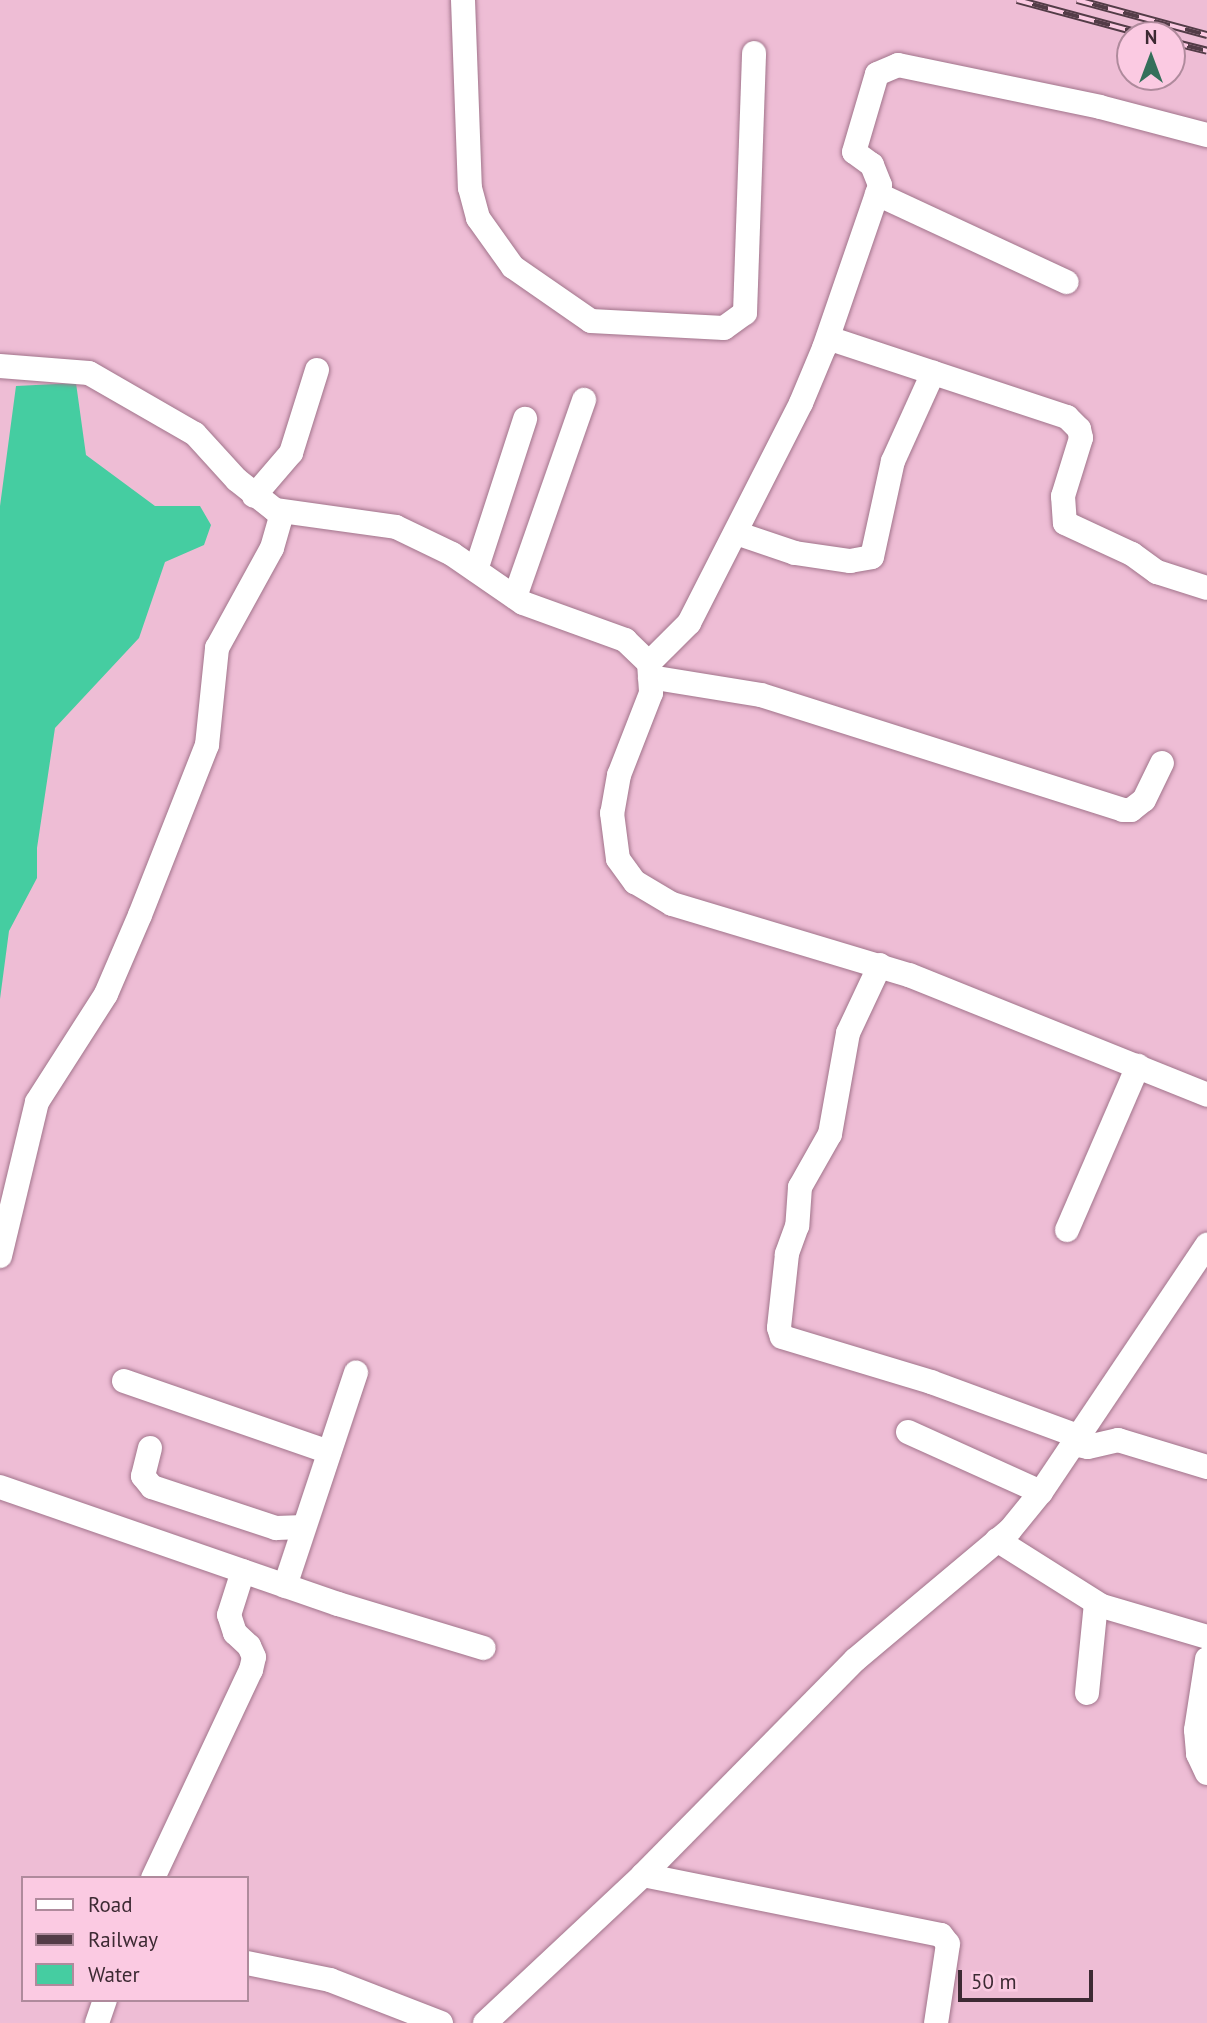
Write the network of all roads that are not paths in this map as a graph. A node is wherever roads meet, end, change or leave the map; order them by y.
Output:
1 (463, 0) edge
2 (754, 53) dead end
3 (1207, 135) edge
4 (877, 194) junction
5 (1067, 282) dead end
6 (828, 338) junction
7 (0, 366) edge
8 (317, 370) dead end
9 (933, 373) junction
10 (584, 400) dead end
11 (525, 419) dead end
12 (254, 496) junction
13 (282, 512) junction
14 (736, 533) junction
15 (476, 570) junction
16 (1207, 588) edge
17 (514, 597) junction
18 (650, 670) junction
19 (1162, 763) dead end
20 (880, 965) junction
21 (1138, 1066) junction
22 (1207, 1095) edge
23 (1067, 1230) dead end
24 (1207, 1245) edge
25 (0, 1256) edge
26 (356, 1373) dead end
27 (124, 1381) dead end
28 (908, 1432) dead end
29 (1076, 1440) junction
30 (150, 1448) dead end
31 (329, 1452) junction
32 (1207, 1467) edge
33 (0, 1487) edge
34 (1041, 1492) junction
35 (304, 1527) junction
36 (998, 1540) junction
37 (243, 1571) junction
38 (285, 1586) junction
39 (1096, 1603) junction
40 (1207, 1637) edge
41 (484, 1648) dead end
42 (1207, 1659) edge
43 (1087, 1693) dead end
44 (1207, 1773) edge
45 (643, 1875) junction
46 (154, 1876) edge
47 (248, 1963) edge
48 (104, 2002) edge
49 (97, 2023) edge
50 (442, 2023) edge
51 (485, 2023) edge
52 (936, 2023) edge

1 - 2 street
3 - 4 street
4 - 5 street
4 - 6 street
6 - 9 street
6 - 14 street
7 - 12 street
8 - 12 street
9 - 14 street
9 - 16 street
10 - 17 street
11 - 15 street
12 - 13 street
13 - 15 street
13 - 25 street
14 - 18 street
15 - 17 street
17 - 18 street
18 - 19 street
18 - 20 street
20 - 21 street
20 - 29 street
21 - 22 street
21 - 23 street
24 - 29 street
26 - 31 street
27 - 31 street
28 - 34 street
29 - 32 street
29 - 34 street
30 - 35 street
31 - 35 street
33 - 37 street
34 - 36 street
35 - 38 street
36 - 39 street
36 - 45 street
37 - 38 street
37 - 46 street
38 - 41 street
39 - 40 street
39 - 43 street
42 - 44 street
45 - 51 street
45 - 52 street
47 - 50 street
48 - 49 street

